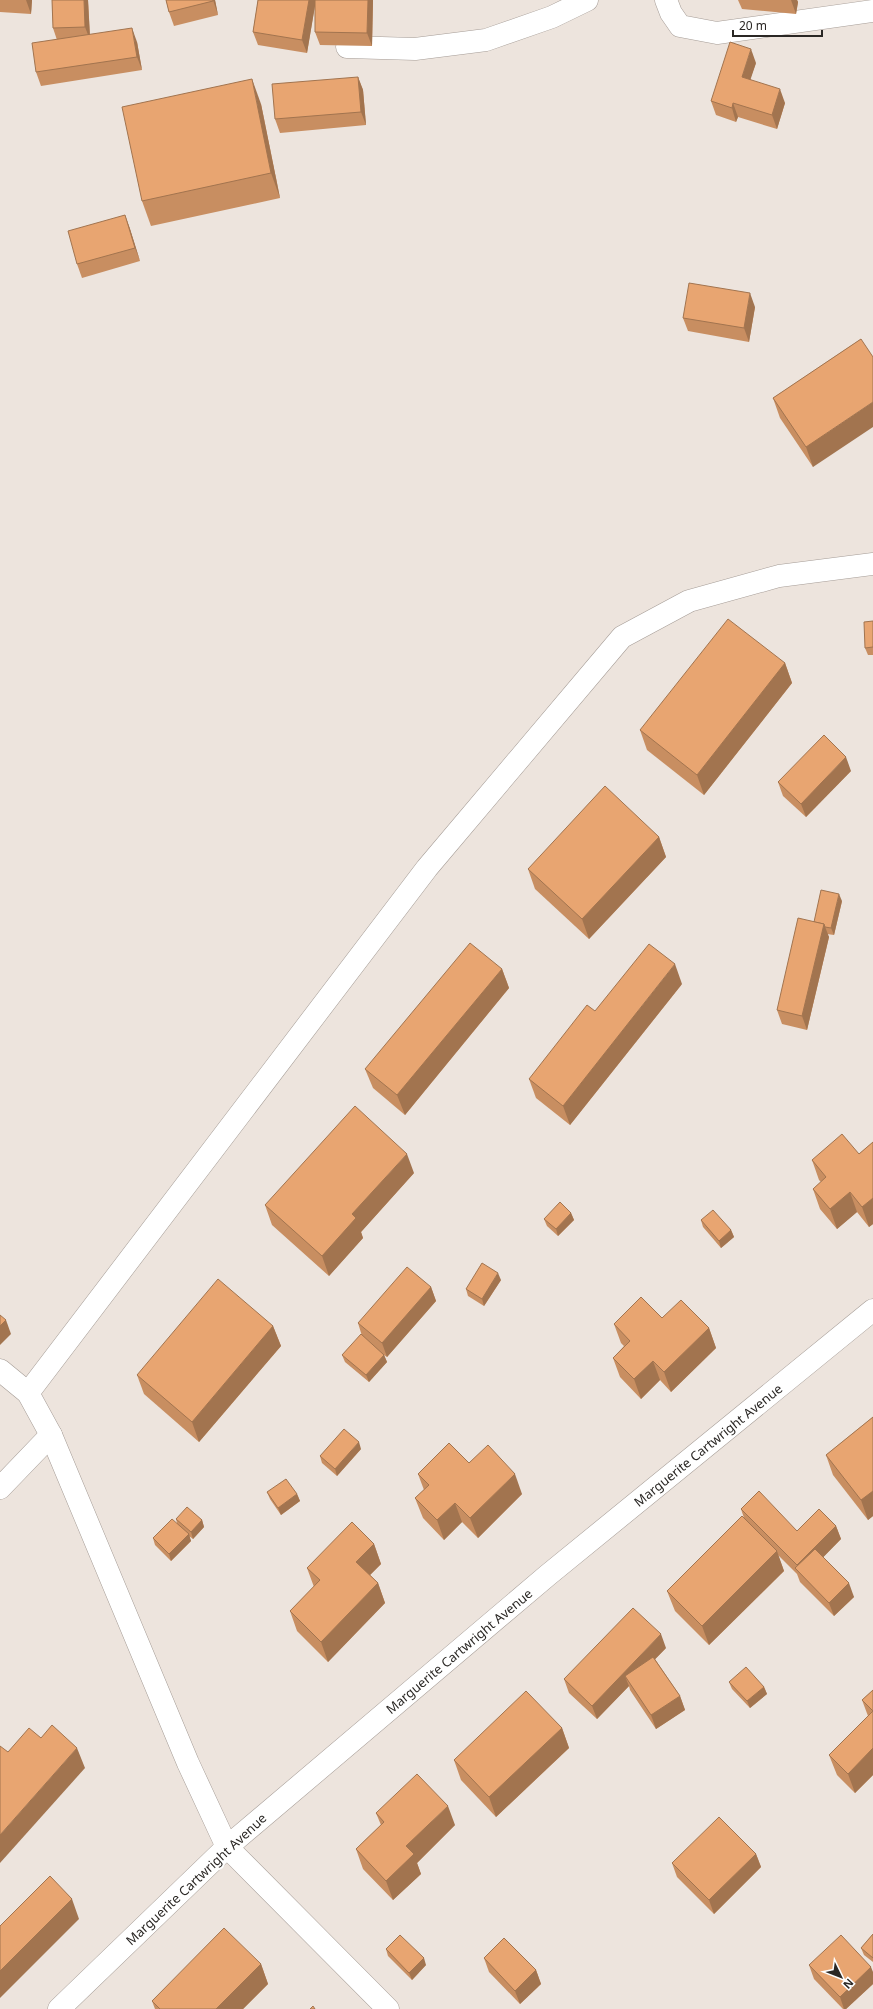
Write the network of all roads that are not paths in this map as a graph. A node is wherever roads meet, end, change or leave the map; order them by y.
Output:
1 (587, 0) edge
2 (666, 0) edge
3 (873, 11) edge
4 (347, 47) edge
5 (873, 564) edge
6 (873, 1310) edge
7 (0, 1370) edge
8 (28, 1393) junction
9 (51, 1436) junction
10 (0, 1488) edge
11 (227, 1846) junction
12 (60, 2009) edge
13 (388, 2009) edge

1 - 4 street
2 - 3 street
5 - 8 street
6 - 11 street, Marguerite Cartwright Avenue
7 - 8 street
8 - 9 street
9 - 10 street
9 - 11 street
11 - 12 street, Marguerite Cartwright Avenue
11 - 13 street

